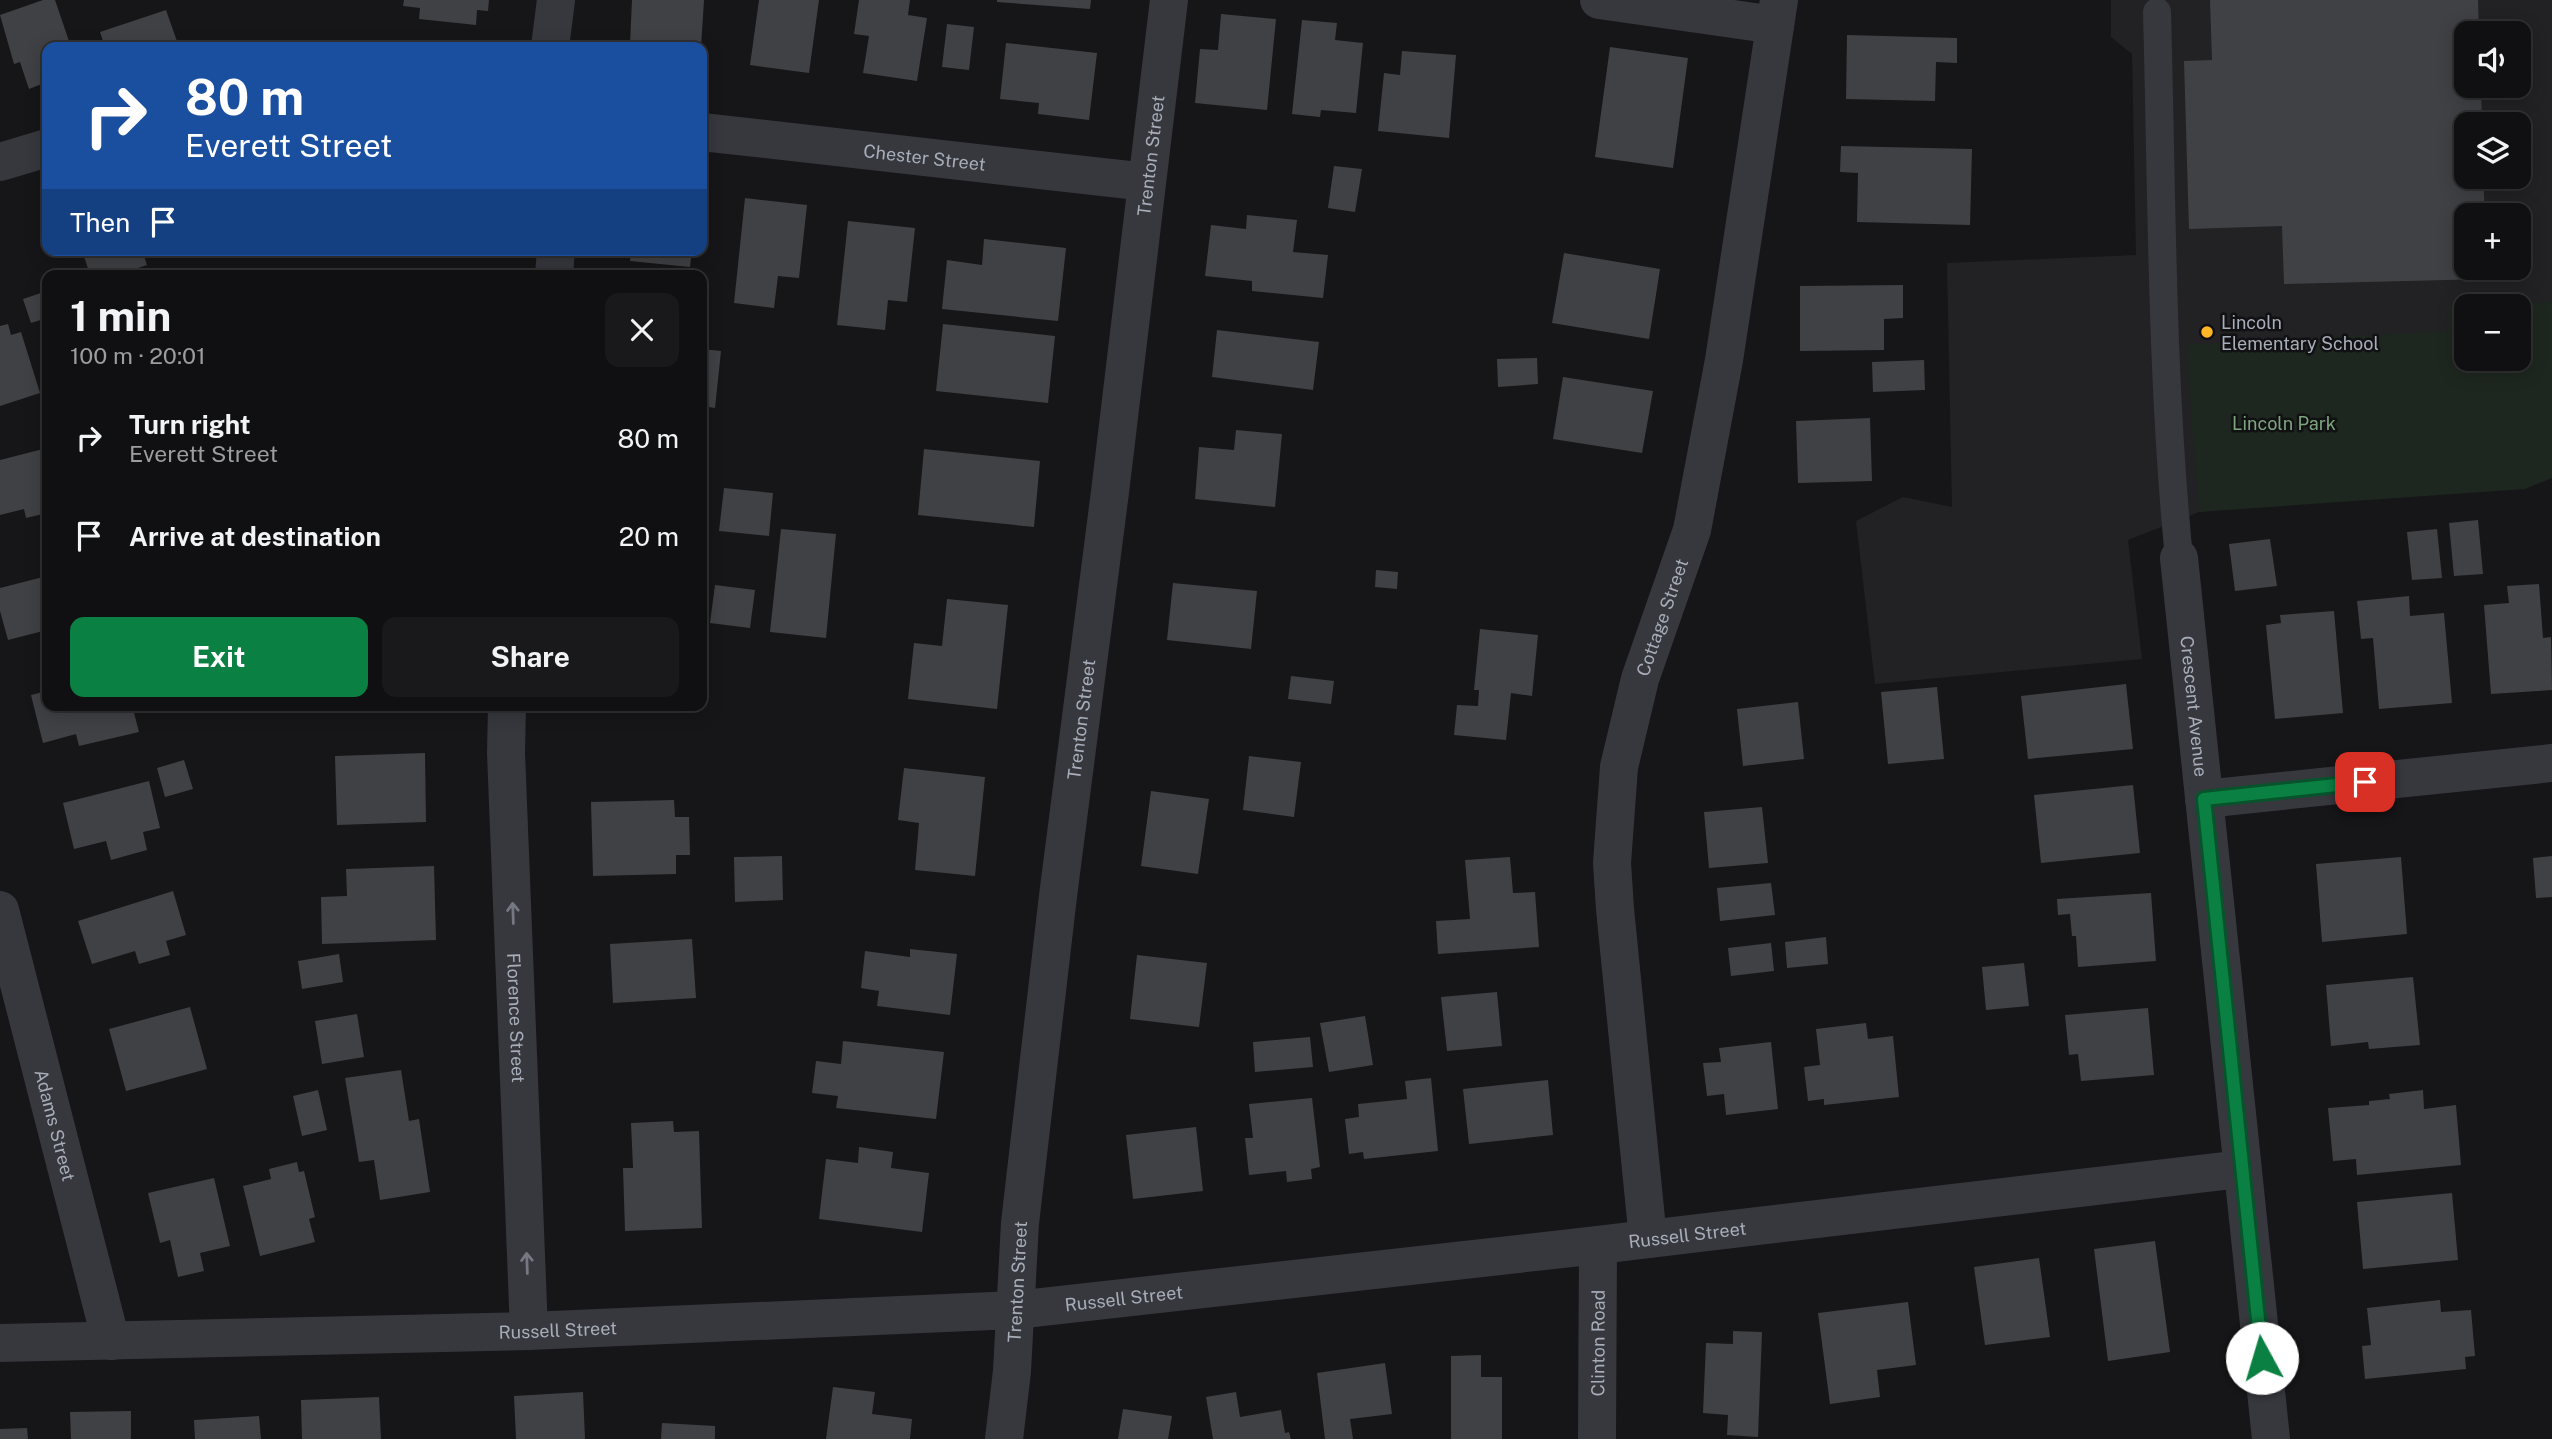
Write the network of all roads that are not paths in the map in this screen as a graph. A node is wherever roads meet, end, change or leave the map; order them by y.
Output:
1 (556, 0) edge
2 (1169, 0) edge
3 (1600, 0) edge
4 (2157, 12) dead end
5 (1777, 13) edge
6 (551, 42) edge
7 (707, 133) edge
8 (42, 149) edge
9 (0, 162) edge
10 (1147, 182) junction
11 (2179, 558) joint
12 (507, 711) edge
13 (2552, 763) edge
14 (2204, 799) junction
15 (0, 911) edge
16 (2241, 1169) junction
17 (1648, 1239) junction
18 (1598, 1245) junction
19 (1015, 1310) junction
20 (529, 1331) junction
21 (111, 1341) junction
22 (0, 1343) edge
23 (1004, 1439) edge
24 (1597, 1439) edge
25 (2271, 1439) edge

1 - 6 street
2 - 10 street, Trenton Street
3 - 5 street
4 - 11 lane
5 - 17 street, Cottage Street
7 - 10 street, Chester Street
8 - 9 street
10 - 19 street, Trenton Street
11 - 14 street, Crescent Avenue
20 -> 12 street, Florence Street
13 - 14 street
14 - 16 street, Crescent Avenue
15 - 21 street, Adams Street
16 - 17 street, Russell Street
16 - 25 street, Crescent Avenue
17 - 18 street, Russell Street
18 - 19 street, Russell Street
18 - 24 street, Clinton Road
19 - 20 street, Russell Street
19 - 23 street, Trenton Street
20 - 21 street, Russell Street
21 - 22 street, Russell Street

